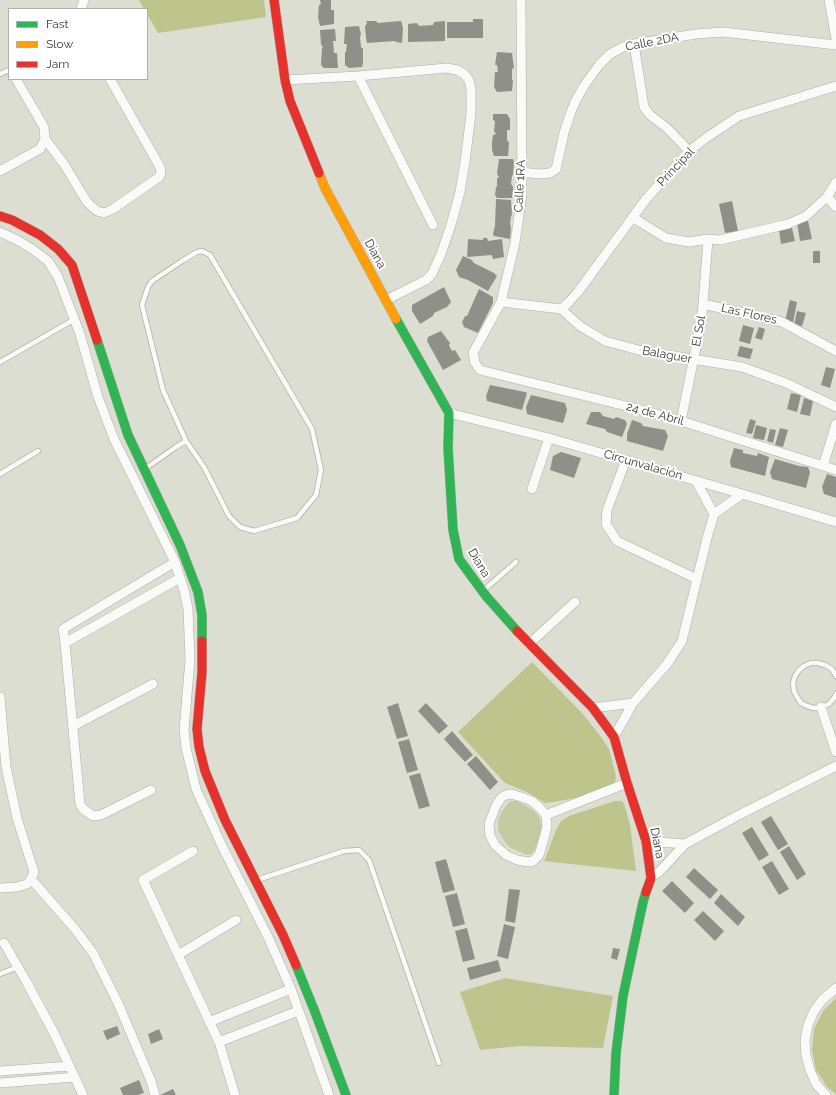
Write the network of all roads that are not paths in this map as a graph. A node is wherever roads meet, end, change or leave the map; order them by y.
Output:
1 (274, 0) edge
2 (521, 0) edge
3 (829, 0) edge
4 (836, 39) edge
5 (634, 44) junction
6 (836, 45) edge
7 (358, 76) junction
8 (17, 80) edge
9 (111, 80) edge
10 (285, 80) junction
11 (836, 86) edge
12 (45, 139) junction
13 (689, 151) junction
14 (0, 171) edge
15 (522, 172) junction
16 (836, 182) edge
17 (827, 197) junction
18 (836, 207) edge
19 (0, 216) edge
20 (633, 216) junction
21 (433, 225) dead end
22 (0, 232) edge
23 (708, 239) junction
24 (386, 300) junction
25 (500, 302) junction
26 (703, 304) junction
27 (561, 309) junction
28 (75, 319) junction
29 (836, 351) edge
30 (694, 360) junction
31 (0, 362) edge
32 (475, 363) joint
33 (836, 407) edge
34 (449, 413) junction
35 (682, 421) junction
36 (836, 424) edge
37 (549, 438) junction
38 (186, 441) junction
39 (38, 451) dead end
40 (626, 460) junction
41 (823, 466) junction
42 (144, 469) junction
43 (836, 470) edge
44 (0, 474) edge
45 (696, 481) junction
46 (532, 489) dead end
47 (742, 494) junction
48 (714, 514) junction
49 (836, 522) edge
50 (175, 562) junction
51 (516, 562) dead end
52 (180, 578) junction
53 (697, 579) junction
54 (482, 592) junction
55 (575, 602) dead end
56 (65, 643) junction
57 (528, 644) junction
58 (836, 676) edge
59 (152, 684) dead end
60 (836, 694) edge
61 (0, 697) edge
62 (633, 703) junction
63 (822, 707) junction
64 (593, 708) junction
65 (73, 726) junction
66 (614, 737) junction
67 (836, 752) edge
68 (836, 766) edge
69 (627, 783) junction
70 (151, 790) dead end
71 (546, 815) junction
72 (646, 841) junction
73 (685, 844) junction
74 (193, 851) dead end
75 (651, 878) junction
76 (31, 879) junction
77 (255, 880) junction
78 (0, 888) edge
79 (236, 920) dead end
80 (4, 943) dead end
81 (178, 955) junction
82 (18, 968) junction
83 (0, 974) edge
84 (836, 988) edge
85 (291, 989) junction
86 (298, 1011) junction
87 (209, 1022) junction
88 (218, 1042) junction
89 (439, 1063) dead end
90 (70, 1066) junction
91 (0, 1071) edge
92 (75, 1077) junction
93 (0, 1083) edge
94 (83, 1095) edge
95 (156, 1095) edge
96 (235, 1095) edge
97 (329, 1095) edge
98 (346, 1095) edge
99 (614, 1095) edge
100 (826, 1095) edge

1 - 10 street, Diana
2 - 15 street, Calle 1RA
3 - 4 street
5 - 6 street, Calle 2DA
5 - 13 street
5 - 15 street, Calle 2DA
7 - 10 street
7 - 21 street
7 - 24 street
8 - 12 street
9 - 12 street
10 - 24 street, Diana
11 - 13 street, Principal
12 - 14 street
13 - 20 street, Principal
15 - 25 street, Calle 1RA
16 - 17 street
17 - 18 street
17 - 23 street
19 - 42 street
20 - 23 street
20 - 27 street, Principal
22 - 28 street
23 - 26 street, El Sol
24 - 34 street, Diana
25 - 27 street
25 - 32 street, Calle 1RA
26 - 29 street, Las Flores
26 - 30 street, El Sol
27 - 30 street, Balaguer
28 - 31 lane
28 - 50 street
30 - 33 street, Balaguer
30 - 35 street, El Sol
32 - 35 street, 24 de Abril
34 - 37 street, Circunvalación
34 - 54 street, Diana
35 - 41 street, 24 de Abril
36 - 41 street
37 - 40 street, Circunvalación
37 - 46 street
38 - 38 lane
38 - 42 lane
39 - 44 lane
40 - 45 street, Circunvalación
40 - 53 street
41 - 43 street, 24 de Abril
42 - 77 street
45 - 47 street, Circunvalación
45 - 48 street
47 - 48 street
47 - 49 street, Circunvalación
48 - 53 street
50 - 52 street
50 - 56 street
51 - 54 lane
52 - 56 street
52 - 85 street
53 - 62 street
54 - 57 street, Diana
55 - 57 street
56 - 65 street
57 - 64 street, Diana
58 - 63 lane
59 - 65 street
60 - 63 lane
61 - 76 street
62 - 64 street
62 - 66 street
63 - 67 street
64 - 66 street, Diana
65 - 70 street
66 - 69 street, Diana
68 - 73 street
69 - 71 street
69 - 72 street, Diana
71 - 71 street
72 - 73 street
72 - 75 street, Diana
73 - 75 street
74 - 81 street
75 - 99 street, Diana
76 - 78 street
76 - 95 street
77 - 89 lane
77 - 98 street
79 - 81 street
80 - 82 street
81 - 87 street
82 - 83 lane
82 - 90 street
84 - 100 street
85 - 86 street
85 - 87 street
86 - 88 street
86 - 97 street
87 - 88 street
88 - 96 street
90 - 91 street
90 - 92 street
92 - 93 street
92 - 94 street

